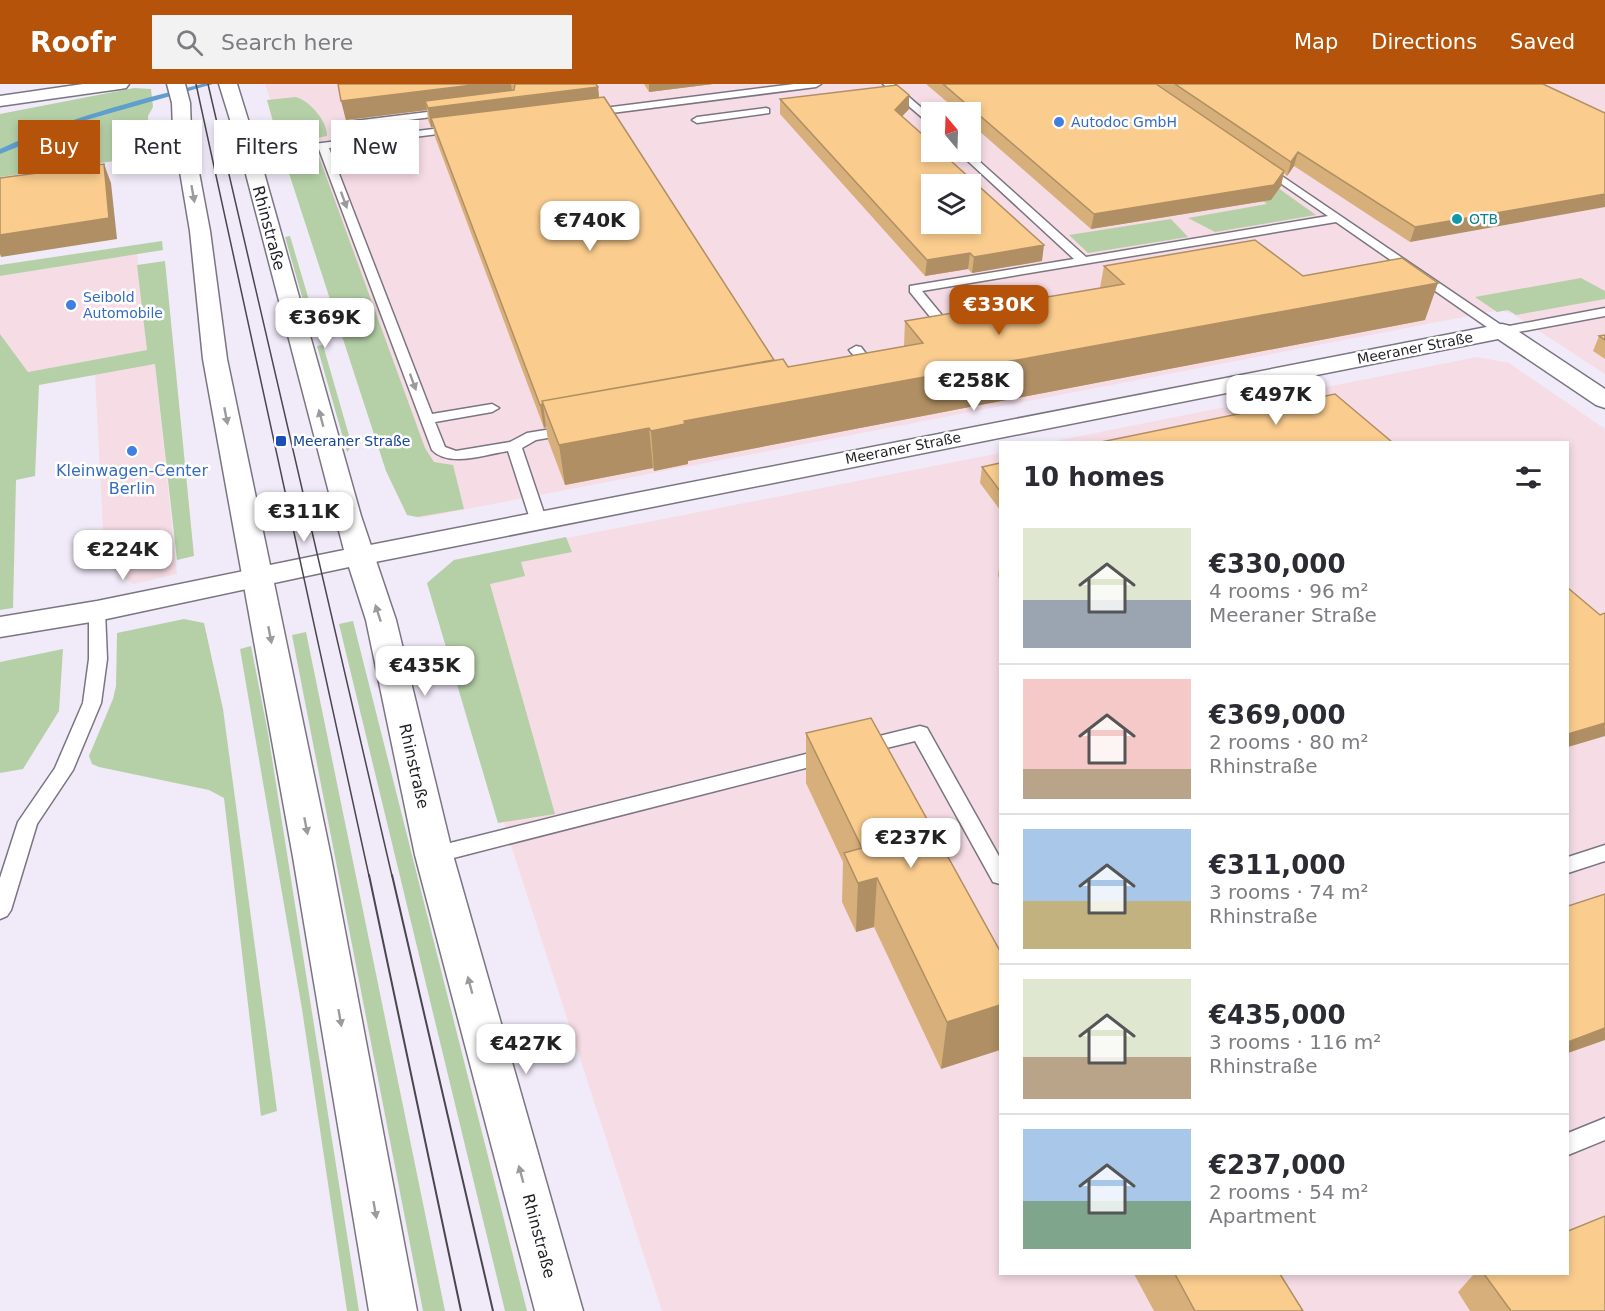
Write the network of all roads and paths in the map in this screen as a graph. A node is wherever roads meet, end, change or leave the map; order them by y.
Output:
1 (120, 84) edge
2 (228, 84) edge
3 (816, 84) edge
4 (888, 84) edge
5 (178, 89) edge
6 (0, 101) edge
7 (466, 110) edge
8 (765, 111) dead end
9 (921, 113) edge
10 (573, 115) edge
11 (239, 120) edge
12 (386, 120) edge
13 (697, 120) dead end
14 (468, 128) edge
15 (419, 134) edge
16 (331, 145) edge
17 (319, 146) edge
18 (323, 146) junction
19 (974, 162) edge
20 (1257, 162) edge
21 (255, 174) edge
22 (1338, 218) junction
23 (1083, 260) junction
24 (1605, 312) edge
25 (949, 331) edge
26 (1502, 331) junction
27 (856, 350) dead end
28 (849, 379) edge
29 (1605, 400) edge
30 (492, 408) dead end
31 (427, 419) junction
32 (579, 428) edge
33 (514, 446) junction
34 (538, 519) junction
35 (360, 556) junction
36 (259, 577) junction
37 (97, 611) junction
38 (0, 627) edge
39 (1605, 853) edge
40 (434, 855) junction
41 (1569, 865) edge
42 (999, 874) edge
43 (0, 910) edge
44 (1605, 1129) edge
45 (1569, 1144) edge
46 (393, 1311) edge
47 (559, 1311) edge

1 - 6 main road
2 - 11 main road, Rhinstraße
3 - 10 lane
4 - 9 lane
5 -> 36 main road
7 - 12 lane
8 - 13 lane
14 - 15 lane
16 - 18 lane
17 - 18 lane
18 -> 31 lane
19 - 23 lane
20 - 22 lane
35 -> 21 main road, Rhinstraße
22 - 23 lane
22 - 26 lane
23 - 25 lane
24 - 26 lane
26 - 29 main road
26 - 34 main road, Meeraner Straße
27 - 28 lane
30 - 31 lane
31 - 33 lane
32 - 33 lane
33 - 34 lane
34 - 35 main road, Meeraner Straße
35 - 36 main road, Meeraner Straße
40 -> 35 main road, Rhinstraße
36 - 37 main road
36 -> 46 main road
37 - 38 main road
37 - 43 lane
39 - 41 lane
40 - 42 lane
47 -> 40 main road, Rhinstraße
44 - 45 lane

